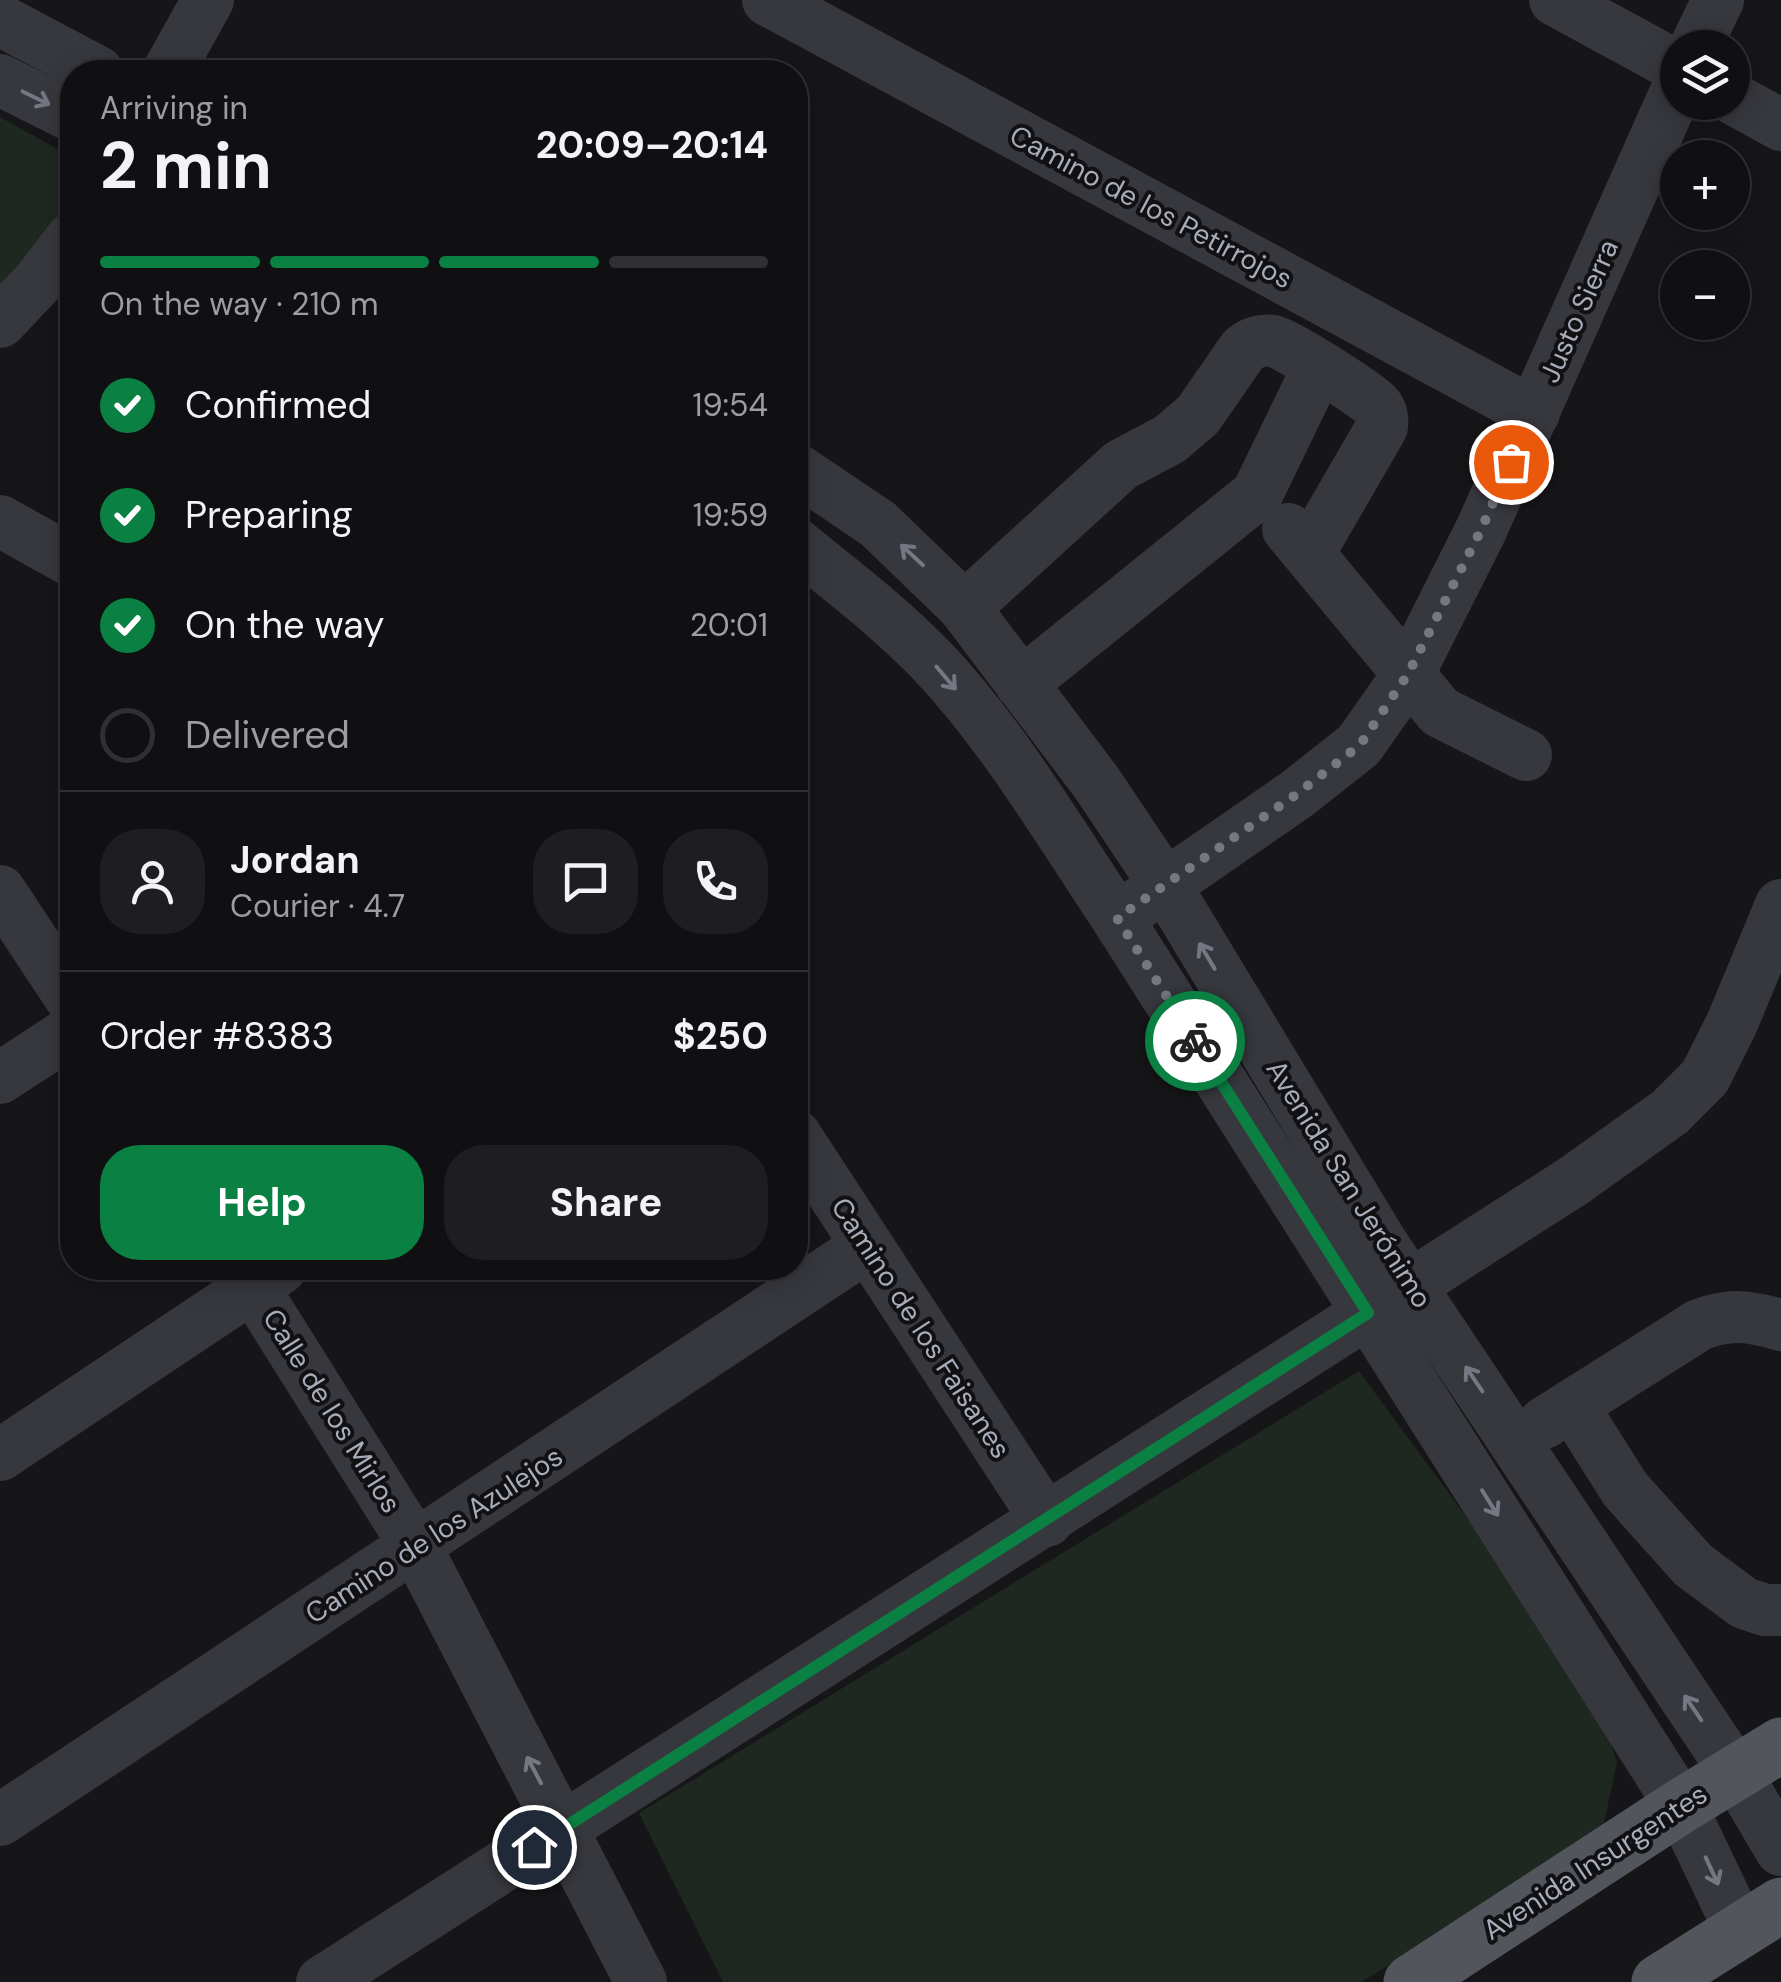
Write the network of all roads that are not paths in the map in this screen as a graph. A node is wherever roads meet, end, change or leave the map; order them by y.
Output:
1 (208, 0) edge
2 (768, 0) edge
3 (1555, 0) edge
4 (1718, 0) edge
5 (0, 20) edge
6 (1704, 30) edge
7 (1660, 57) edge
8 (75, 60) edge
9 (175, 60) edge
10 (0, 80) edge
11 (1750, 108) edge
12 (60, 110) edge
13 (1663, 120) edge
14 (1781, 124) edge
15 (60, 254) edge
16 (0, 322) edge
17 (1319, 366) junction
18 (1534, 413) junction
19 (808, 477) edge
20 (1257, 494) junction
21 (0, 520) edge
22 (808, 553) edge
23 (1309, 553) junction
24 (60, 554) edge
25 (963, 606) junction
26 (1408, 674) junction
27 (1021, 684) junction
28 (1526, 755) dead end
29 (1165, 886) junction
30 (0, 891) edge
31 (1781, 905) edge
32 (1117, 918) junction
33 (60, 970) edge
34 (60, 1039) edge
35 (0, 1078) edge
36 (808, 1156) edge
37 (866, 1248) junction
38 (249, 1280) edge
39 (263, 1280) edge
40 (1389, 1299) junction
41 (1781, 1325) edge
42 (1572, 1405) junction
43 (1515, 1442) junction
44 (0, 1455) edge
45 (1625, 1489) junction
46 (1046, 1520) junction
47 (1571, 1526) junction
48 (416, 1546) junction
49 (1693, 1565) junction
50 (1625, 1607) junction
51 (1781, 1610) edge
52 (1758, 1758) edge
53 (1681, 1806) junction
54 (0, 1820) edge
55 (564, 1828) junction
56 (1781, 1850) edge
57 (1761, 1919) edge
58 (322, 1982) edge
59 (642, 1982) edge
60 (1411, 1982) edge
61 (1659, 1982) edge

1 - 9 street
2 - 18 street, Camino de los Petirrojos
3 - 7 street
4 - 6 street
5 - 8 street
10 -> 12 street
11 - 14 street
13 - 18 street, Justo Sierra
15 - 16 street
17 - 20 street
17 - 23 street
17 - 25 street
18 - 26 street, Justo Sierra
25 -> 19 street, Avenida San Jerónimo
20 - 23 street
20 - 27 street
21 - 24 street
22 -> 32 street, Avenida San Jerónimo
23 - 26 street
25 - 27 street, Avenida San Jerónimo
26 - 28 street
26 - 29 street, Justo Sierra
27 - 29 street, Avenida San Jerónimo
29 - 32 street, Justo Sierra
40 -> 29 street, Avenida San Jerónimo
30 - 33 street
31 - 40 street
32 - 40 street, Avenida San Jerónimo
34 - 35 street
36 - 37 street, Camino de los Faisanes
37 - 46 street, Camino de los Faisanes
37 - 48 street, Camino de los Azulejos
38 - 44 street
39 - 48 street, Calle de los Mirlos
43 -> 40 street, Avenida San Jerónimo
40 - 46 street
40 -> 53 street, Avenida San Jerónimo
41 - 42 street
42 - 43 street
42 - 45 street
43 - 47 street, Avenida San Jerónimo
45 - 47 street
45 - 49 street
46 - 55 street
47 - 50 street, Avenida San Jerónimo
48 - 54 street, Camino de los Azulejos
55 -> 48 street, Calle de los Mirlos
49 - 50 street
49 - 51 street
52 -> 50 street, Avenida San Jerónimo
52 - 53 main road, Avenida Insurgentes
52 - 56 street, Avenida San Jerónimo
53 -> 57 street, Avenida San Jerónimo
53 - 60 main road, Avenida Insurgentes
55 - 58 street
55 - 59 street, Calle de los Mirlos
57 - 61 main road

